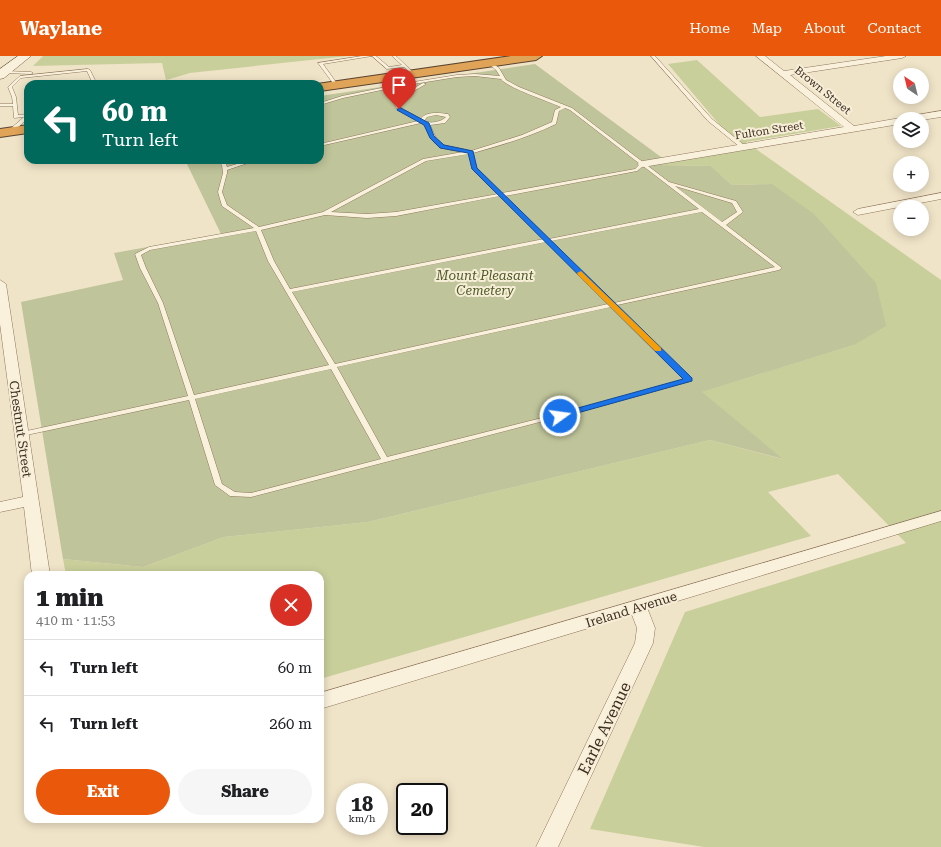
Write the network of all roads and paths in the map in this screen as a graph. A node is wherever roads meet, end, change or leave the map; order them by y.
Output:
1 (25, 56) edge
2 (370, 56) edge
3 (374, 56) edge
4 (394, 56) edge
5 (536, 56) edge
6 (653, 56) edge
7 (760, 56) edge
8 (902, 56) edge
9 (490, 63) junction
10 (409, 70) junction
11 (2, 73) edge
12 (53, 74) junction
13 (782, 74) junction
14 (503, 78) junction
15 (93, 80) edge
16 (432, 80) junction
17 (336, 85) junction
18 (324, 86) edge
19 (324, 103) edge
20 (0, 104) edge
21 (14, 105) junction
22 (564, 106) junction
23 (941, 114) edge
24 (24, 116) edge
25 (929, 116) edge
26 (24, 119) edge
27 (422, 121) junction
28 (893, 121) edge
29 (427, 124) junction
30 (851, 128) junction
31 (24, 130) edge
32 (6, 132) edge
33 (324, 144) edge
34 (742, 146) junction
35 (471, 152) junction
36 (223, 164) edge
37 (242, 164) edge
38 (643, 164) junction
39 (225, 169) junction
40 (666, 182) junction
41 (503, 195) junction
42 (941, 196) edge
43 (702, 210) junction
44 (858, 212) dead end
45 (325, 214) junction
46 (722, 225) junction
47 (258, 229) junction
48 (548, 240) junction
49 (0, 284) edge
50 (289, 291) junction
51 (611, 305) junction
52 (6, 354) edge
53 (333, 366) junction
54 (191, 398) junction
55 (22, 434) junction
56 (385, 460) junction
57 (31, 500) junction
58 (0, 507) edge
59 (941, 516) edge
60 (40, 571) edge
61 (638, 607) junction
62 (324, 700) edge
63 (547, 847) edge

1 - 11 street
2 - 17 lane
3 - 10 lane
4 - 10 lane
5 - 9 highway
6 - 34 lane
7 - 13 street, Brown Street
8 - 13 street
9 - 10 highway
9 - 14 lane
10 - 17 highway
11 - 12 lane
12 - 15 lane
12 - 21 lane
13 - 30 street, Brown Street
14 - 16 lane
14 - 22 lane
16 - 19 lane
16 - 27 lane
17 - 18 highway
20 - 21 lane
21 - 24 lane
22 - 35 lane
22 - 38 lane
23 - 25 street
26 - 32 lane
27 - 29 lane
27 - 29 lane
27 - 33 lane
28 - 30 street, Fulton Street
29 - 35 lane
30 - 34 street, Fulton Street
31 - 32 highway
34 - 38 street, Fulton Street
35 - 41 lane
35 - 45 lane
36 - 39 lane
37 - 39 lane
38 - 40 lane
38 - 41 lane
39 - 47 lane
40 - 43 lane
40 - 46 lane
41 - 45 lane
41 - 48 lane
42 - 44 street
43 - 46 lane
43 - 48 lane
45 - 47 lane
46 - 51 lane
47 - 50 lane
47 - 54 lane
48 - 50 lane
48 - 51 lane
49 - 52 street, Chestnut Street
50 - 53 lane
51 - 53 lane
51 - 56 lane
52 - 55 street, Chestnut Street
53 - 54 lane
53 - 56 lane
54 - 55 lane
54 - 56 lane
55 - 57 street, Chestnut Street
57 - 58 street
57 - 60 street, Chestnut Street
59 - 61 street, Ireland Avenue
61 - 62 street, Ireland Avenue
61 - 63 street, Earle Avenue

